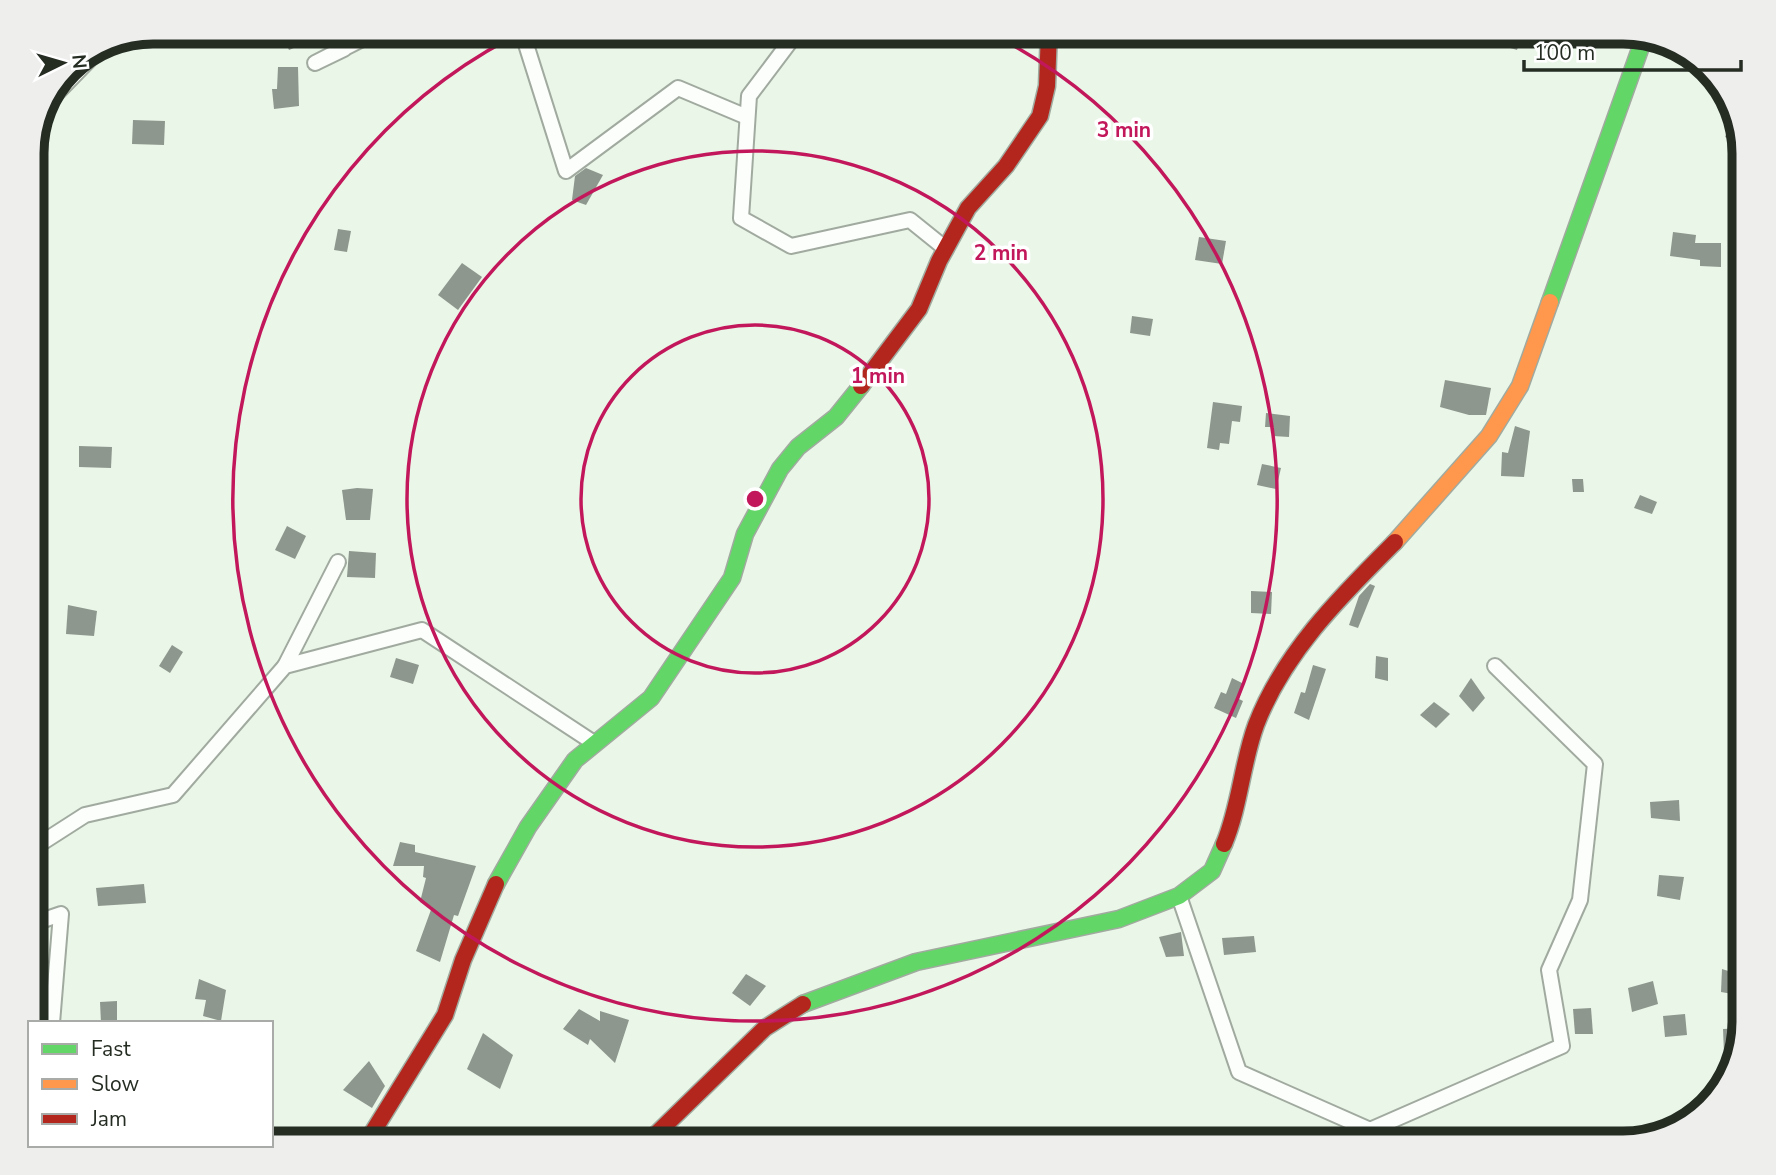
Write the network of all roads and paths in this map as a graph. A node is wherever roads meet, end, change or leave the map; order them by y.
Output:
1 (353, 44) edge
2 (526, 44) edge
3 (789, 44) edge
4 (1049, 44) edge
5 (1641, 45) edge
6 (344, 49) dead end
7 (328, 57) edge
8 (328, 57) edge
9 (328, 57) edge
10 (328, 57) edge
11 (747, 117) junction
12 (946, 248) junction
13 (338, 562) dead end
14 (285, 666) junction
15 (1495, 666) dead end
16 (594, 743) junction
17 (44, 841) edge
18 (1179, 896) junction
19 (44, 920) edge
20 (52, 1021) edge
21 (373, 1131) edge
22 (659, 1131) edge

1 - 7 street
2 - 11 street
3 - 11 street
4 - 12 street
5 - 18 street
6 - 10 street
8 - 9 street
11 - 12 street
12 - 16 street
13 - 14 street
14 - 16 street
14 - 17 street
15 - 18 street
16 - 21 street
18 - 22 street
19 - 20 street

